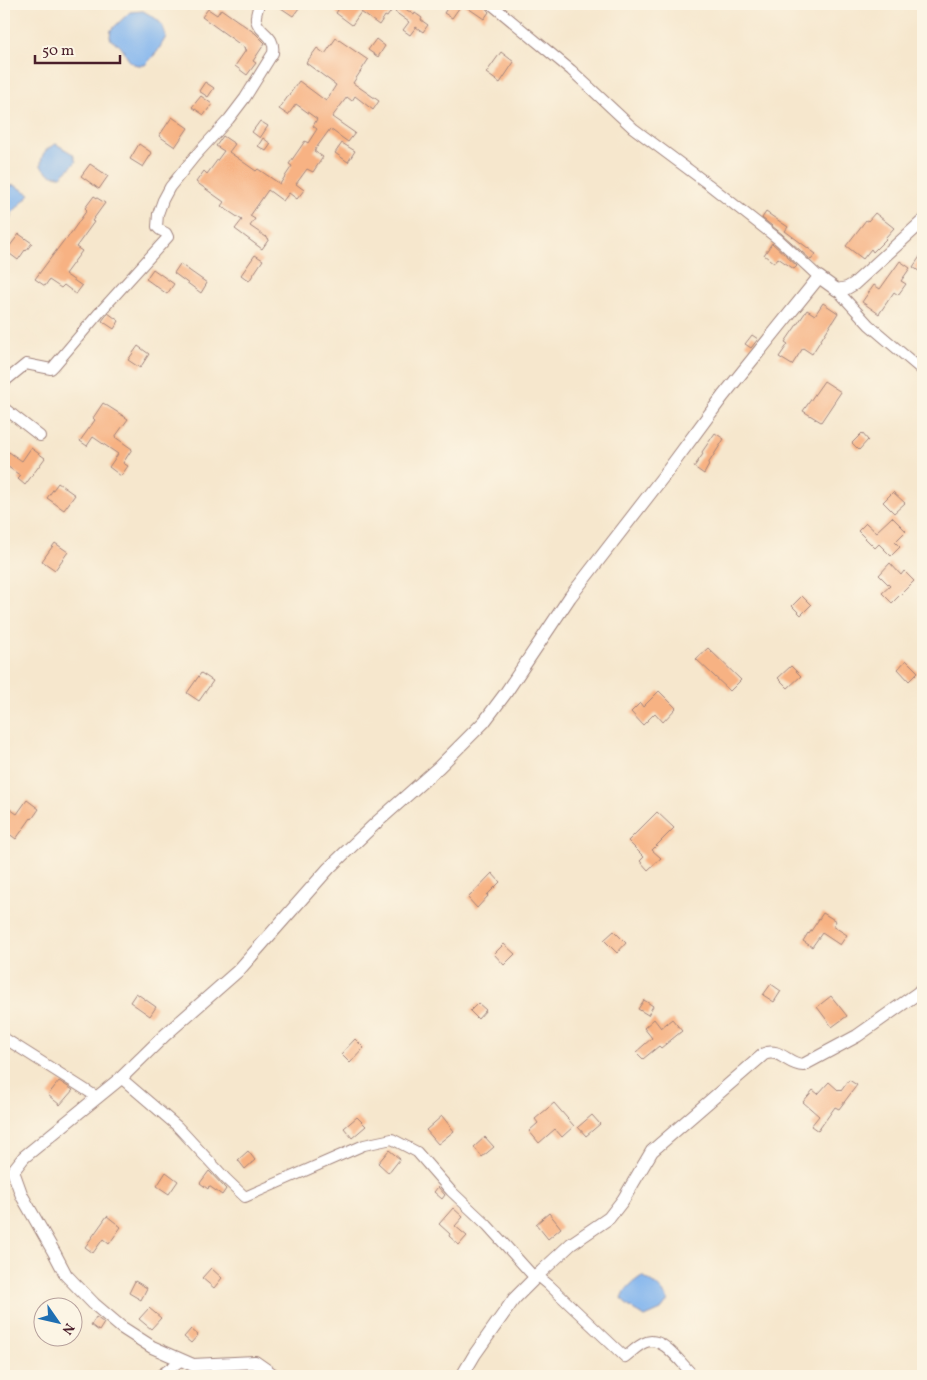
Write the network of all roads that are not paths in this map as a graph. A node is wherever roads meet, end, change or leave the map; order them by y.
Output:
1 (260, 4) edge
2 (491, 4) edge
3 (923, 222) edge
4 (819, 277) junction
5 (837, 290) junction
6 (923, 372) edge
7 (4, 382) edge
8 (4, 408) edge
9 (40, 436) dead end
10 (923, 987) edge
11 (4, 1038) edge
12 (121, 1078) junction
13 (97, 1097) junction
14 (8, 1169) edge
15 (536, 1276) junction
16 (182, 1360) junction
17 (159, 1376) edge
18 (274, 1376) edge
19 (462, 1376) edge
20 (694, 1376) edge

1 - 7 street
2 - 4 street
3 - 5 street
4 - 5 street
4 - 12 street
5 - 6 street
8 - 9 street
10 - 15 street
11 - 13 street
12 - 13 street
12 - 15 street
13 - 14 street
14 - 16 street
15 - 19 street
15 - 20 street
16 - 17 street
16 - 18 street

